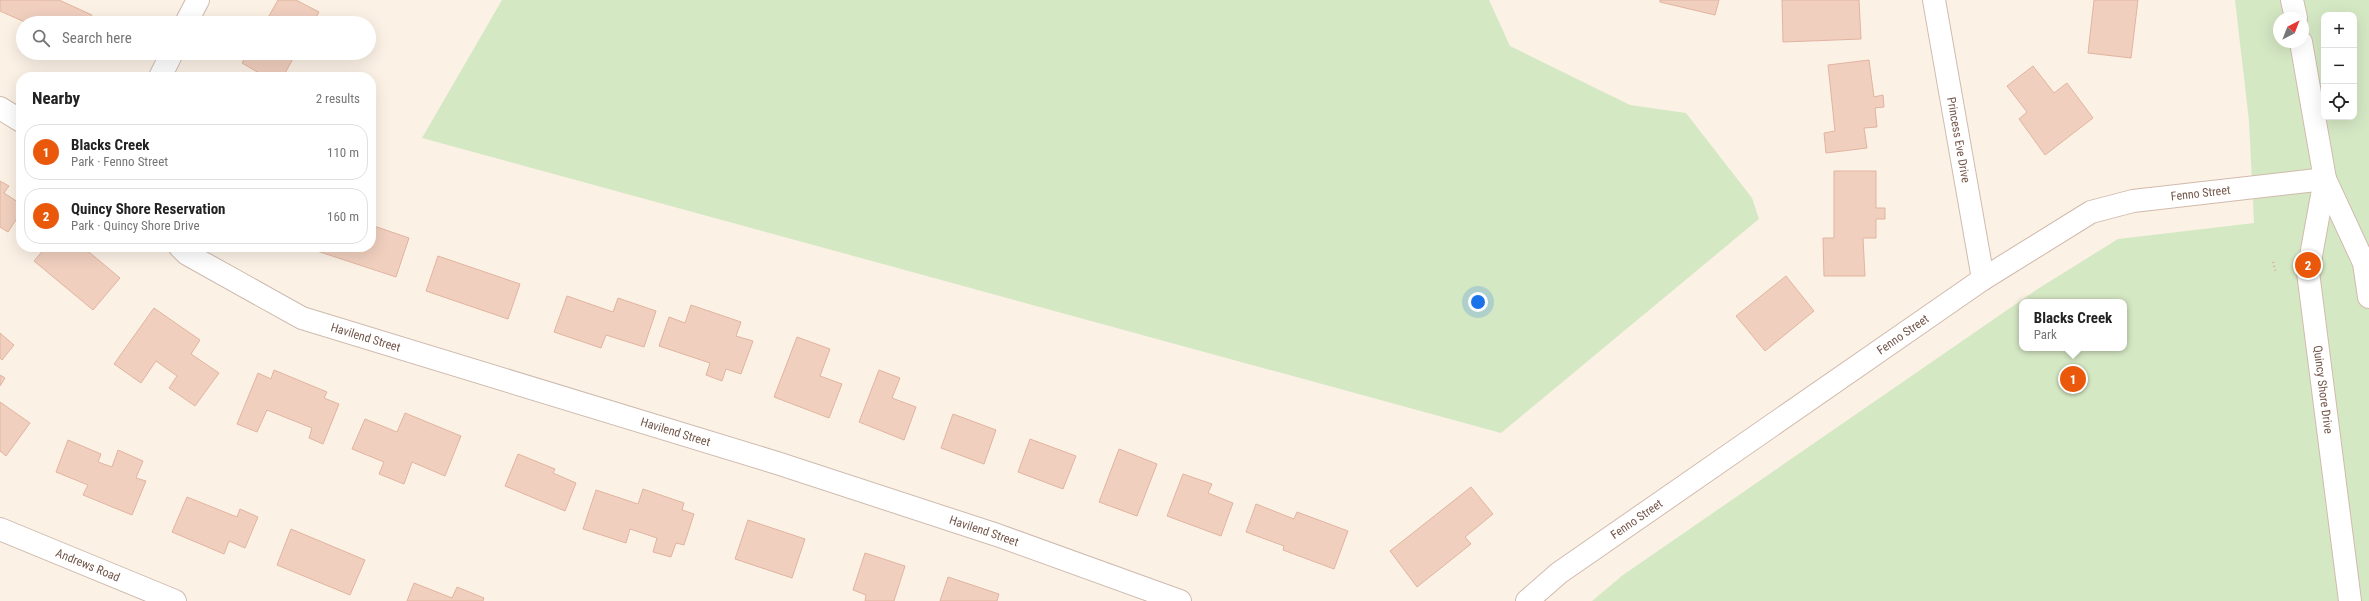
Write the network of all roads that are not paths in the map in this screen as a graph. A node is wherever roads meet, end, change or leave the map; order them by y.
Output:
1 (198, 0) edge
2 (1934, 0) edge
3 (2292, 0) edge
4 (2295, 12) edge
5 (190, 16) edge
6 (2302, 48) edge
7 (168, 60) edge
8 (162, 72) edge
9 (0, 108) edge
10 (16, 117) edge
11 (2325, 179) junction
12 (185, 252) edge
13 (1983, 279) junction
14 (2369, 297) edge
15 (0, 529) edge
16 (175, 601) edge
17 (1180, 601) edge
18 (1527, 601) edge
19 (2350, 601) edge

1 - 5 street
2 - 13 street, Princess Eve Drive
3 - 4 street
6 - 11 street, Quincy Shore Drive
7 - 8 street
9 - 10 street
11 - 13 street, Fenno Street
11 - 14 street, Quincy Shore Drive
11 - 19 street, Quincy Shore Drive
12 - 17 street, Havilend Street
13 - 18 street, Fenno Street
15 - 16 street, Andrews Road

